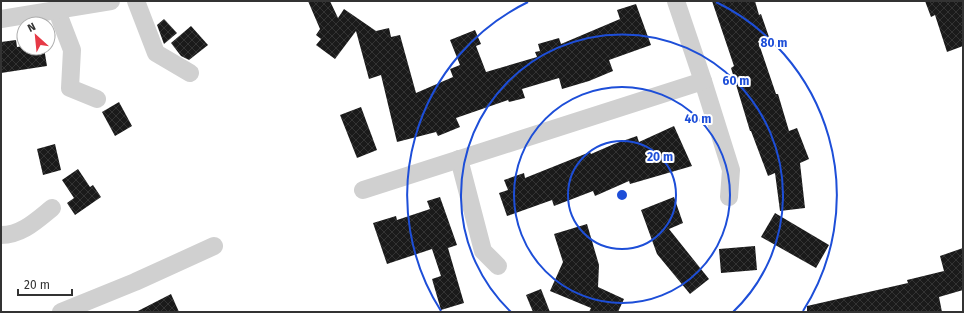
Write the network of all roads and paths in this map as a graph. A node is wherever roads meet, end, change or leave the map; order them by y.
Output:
1 (111, 1) edge
2 (136, 1) edge
3 (676, 1) edge
4 (57, 10) junction
5 (1, 19) edge
6 (190, 73) dead end
7 (703, 81) junction
8 (97, 99) dead end
9 (459, 159) junction
10 (363, 190) dead end
11 (729, 197) dead end
12 (52, 208) dead end
13 (1, 235) edge
14 (214, 246) dead end
15 (498, 266) dead end
16 (61, 312) edge

1 - 4 street
2 - 6 street
3 - 7 street
4 - 5 street
4 - 8 street
7 - 9 street
7 - 11 street
9 - 10 street
9 - 15 street
12 - 13 street
14 - 16 street

